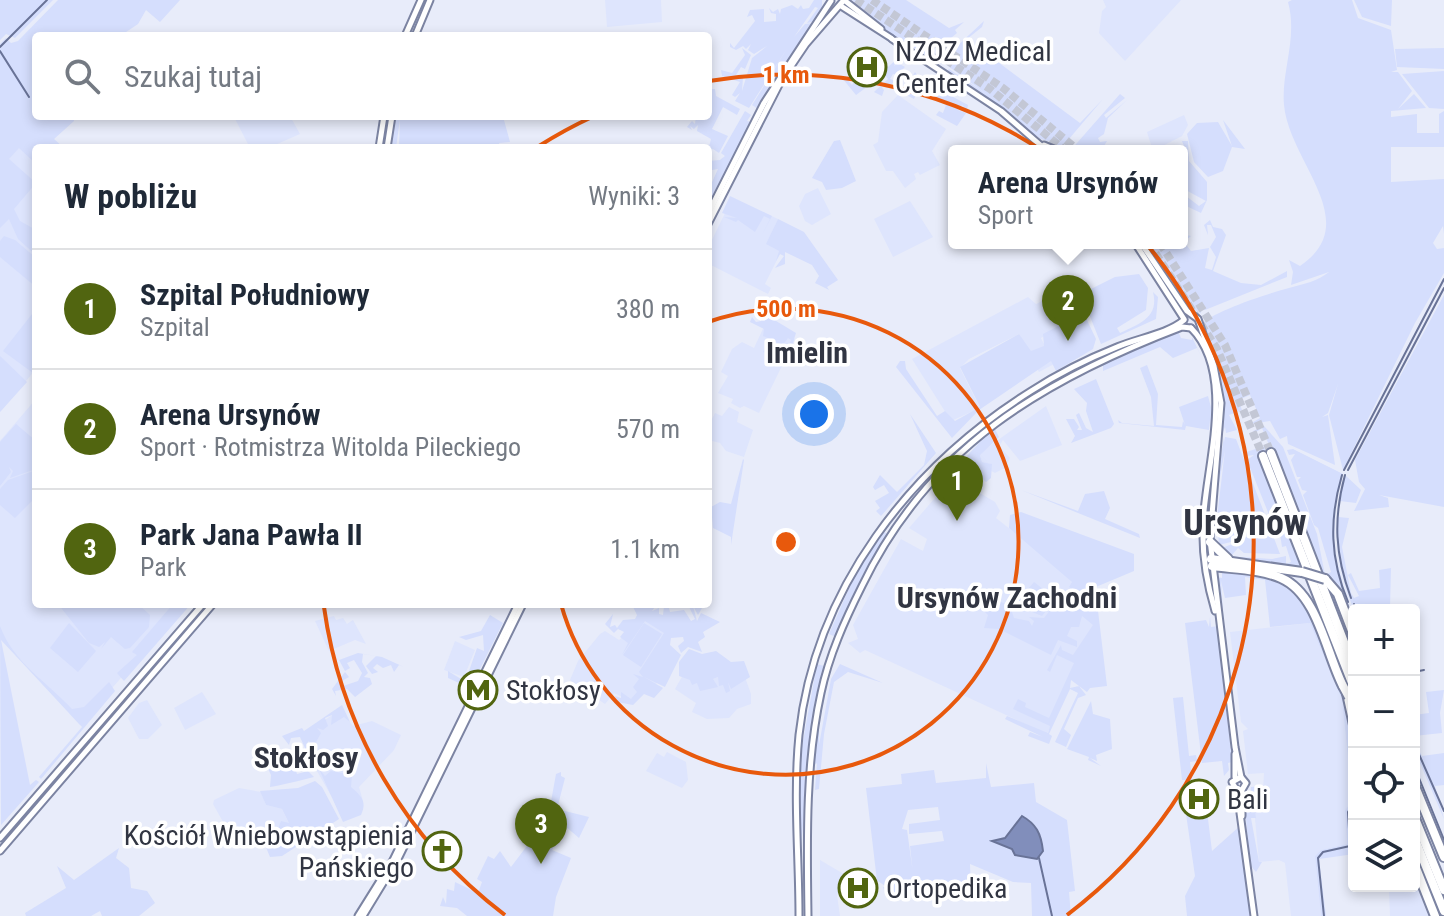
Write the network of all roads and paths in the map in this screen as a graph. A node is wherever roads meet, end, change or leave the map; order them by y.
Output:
1 (421, 0) edge
2 (430, 0) edge
3 (831, 0) edge
4 (842, 3) edge
5 (407, 32) edge
6 (417, 32) edge
7 (892, 39) dead end
8 (383, 120) edge
9 (391, 120) edge
10 (1036, 141) junction
11 (380, 144) edge
12 (388, 144) edge
13 (1040, 145) edge
14 (1045, 145) edge
15 (712, 206) edge
16 (712, 216) edge
17 (1142, 249) edge
18 (1142, 249) edge
19 (1191, 314) junction
20 (1184, 319) junction
21 (1198, 323) junction
22 (1189, 328) junction
23 (1210, 542) junction
24 (1208, 562) junction
25 (1237, 562) junction
26 (200, 608) edge
27 (210, 608) edge
28 (519, 608) edge
29 (1348, 620) edge
30 (1341, 636) junction
31 (1348, 646) edge
32 (1348, 653) edge
33 (1341, 656) junction
34 (1348, 681) edge
35 (1348, 690) edge
36 (1348, 707) edge
37 (1238, 777) junction
38 (1240, 790) junction
39 (1420, 799) edge
40 (1416, 820) edge
41 (0, 838) edge
42 (0, 851) edge
43 (1420, 852) edge
44 (1444, 857) edge
45 (1420, 878) edge
46 (1444, 890) edge
47 (1442, 906) edge
48 (360, 916) edge
49 (799, 916) edge
50 (808, 916) edge
51 (1254, 916) edge
52 (1435, 916) edge

1 - 5 main road
2 - 6 main road
3 - 4 main road
3 - 15 main road
4 - 4 main road
4 - 16 main road
7 - 10 main road
8 - 11 main road
9 - 12 main road
10 - 13 main road
10 - 14 main road
17 - 19 main road
18 - 20 main road
19 - 20 main road
19 - 21 main road
20 - 22 main road
20 - 49 main road
21 - 22 main road
21 - 23 main road
22 - 24 main road
22 - 50 main road
23 - 24 main road
23 - 25 highway
24 - 25 highway
24 - 35 highway, bridge
24 - 37 main road
25 - 29 highway, bridge
26 - 41 main road
27 - 42 main road
28 - 48 main road
30 - 31 highway
30 - 32 highway
30 - 33 highway
33 - 34 highway
33 - 36 highway
37 - 38 main road
37 - 38 main road
38 - 51 main road
39 - 44 highway
40 - 46 highway
43 - 47 highway
45 - 52 highway

